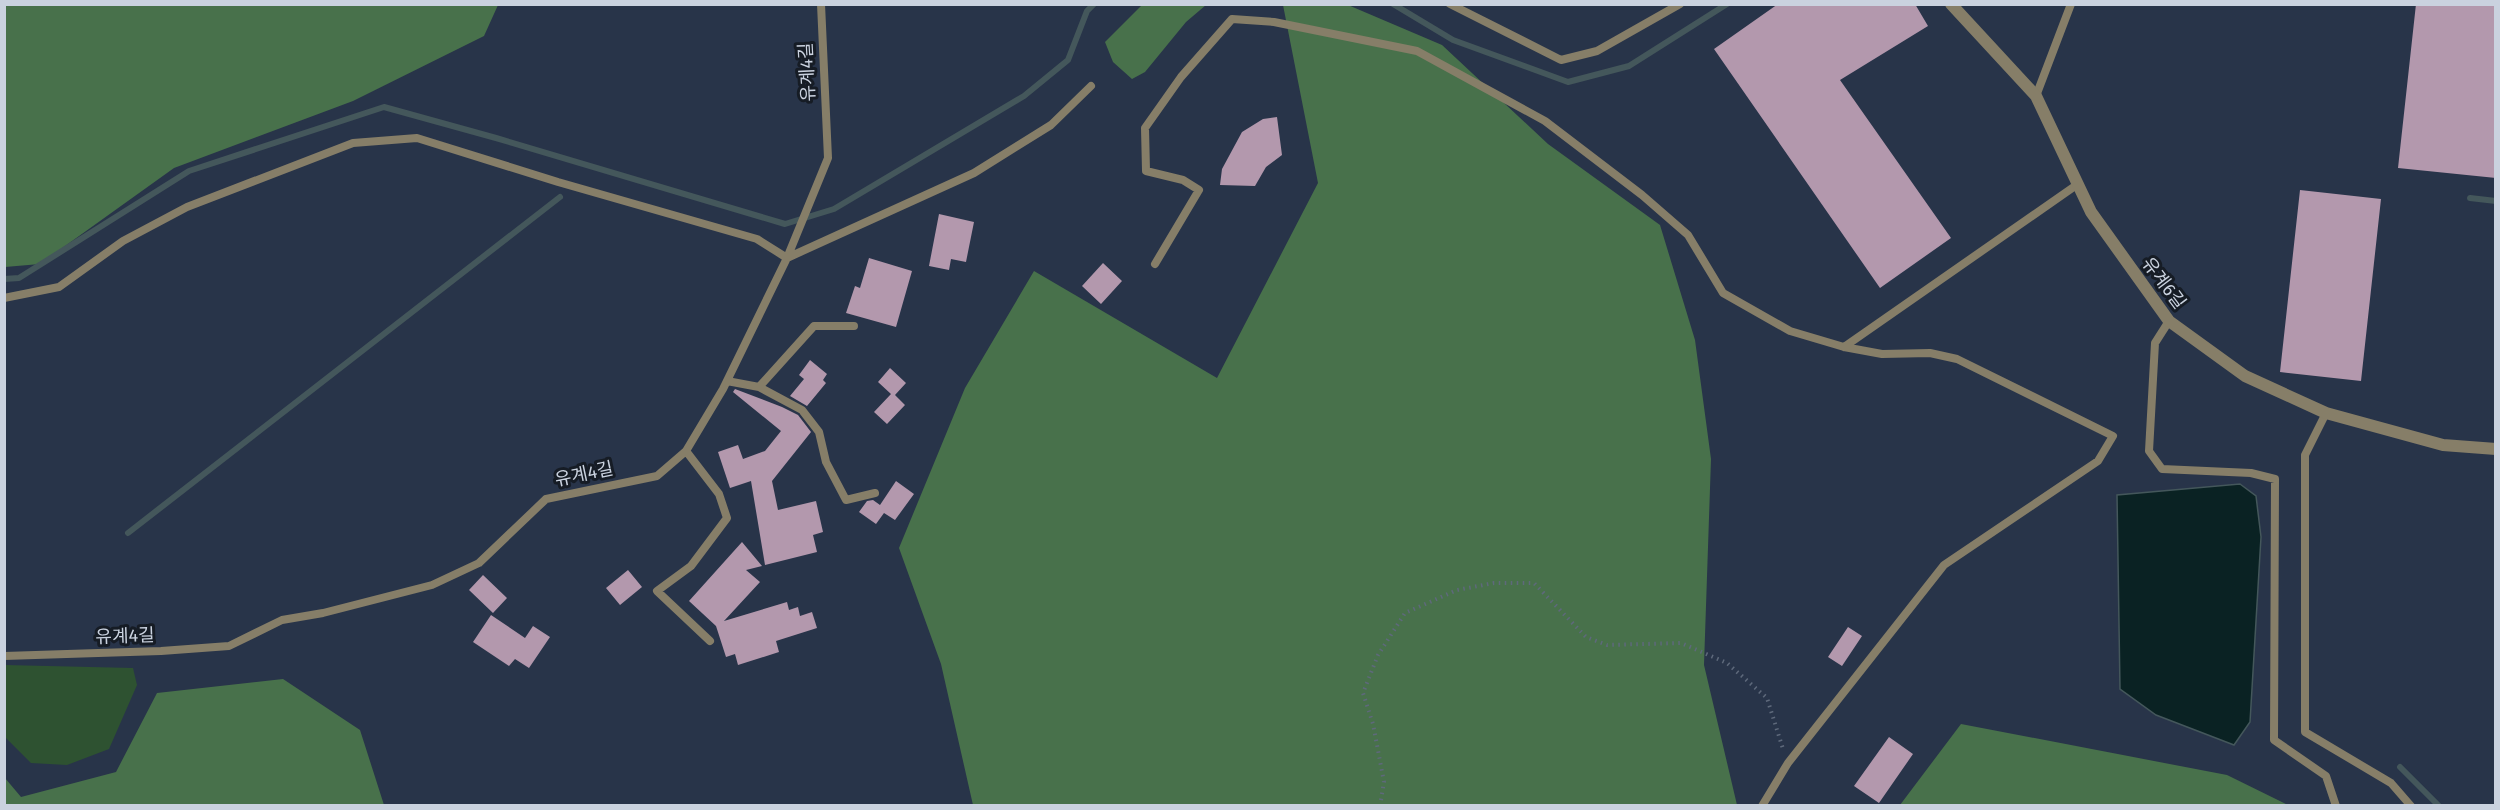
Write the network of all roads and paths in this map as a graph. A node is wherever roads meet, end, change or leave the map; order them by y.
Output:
1 (821, 4) edge
2 (1450, 4) edge
3 (1680, 4) edge
4 (1951, 4) edge
5 (2071, 4) edge
6 (1091, 86) dead end
7 (2036, 96) junction
8 (2078, 184) junction
9 (787, 258) junction
10 (1155, 264) dead end
11 (4, 298) edge
12 (2169, 321) junction
13 (854, 326) dead end
14 (1844, 347) junction
15 (727, 381) junction
16 (759, 387) junction
17 (2326, 413) junction
18 (2496, 449) edge
19 (686, 451) junction
20 (875, 494) dead end
21 (710, 641) dead end
22 (4, 656) edge
23 (1788, 763) junction
24 (1380, 806) edge
25 (1762, 806) edge
26 (2336, 806) edge
27 (2411, 806) edge

1 - 9 lane, 유계4길
2 - 3 lane
4 - 7 street, 유계6길
5 - 7 lane
6 - 9 lane
7 - 8 street, 유계6길
8 - 12 street, 유계6길
8 - 14 lane
9 - 11 lane
9 - 15 lane, 유계4길
10 - 14 lane
12 - 17 street, 유계6길
12 - 26 lane
13 - 16 lane
14 - 23 lane
15 - 16 lane
15 - 19 lane, 유계4길
16 - 20 lane
17 - 18 street, 유계6길
17 - 27 lane
19 - 21 lane
19 - 22 lane, 유계4길
23 - 24 path
23 - 25 lane

